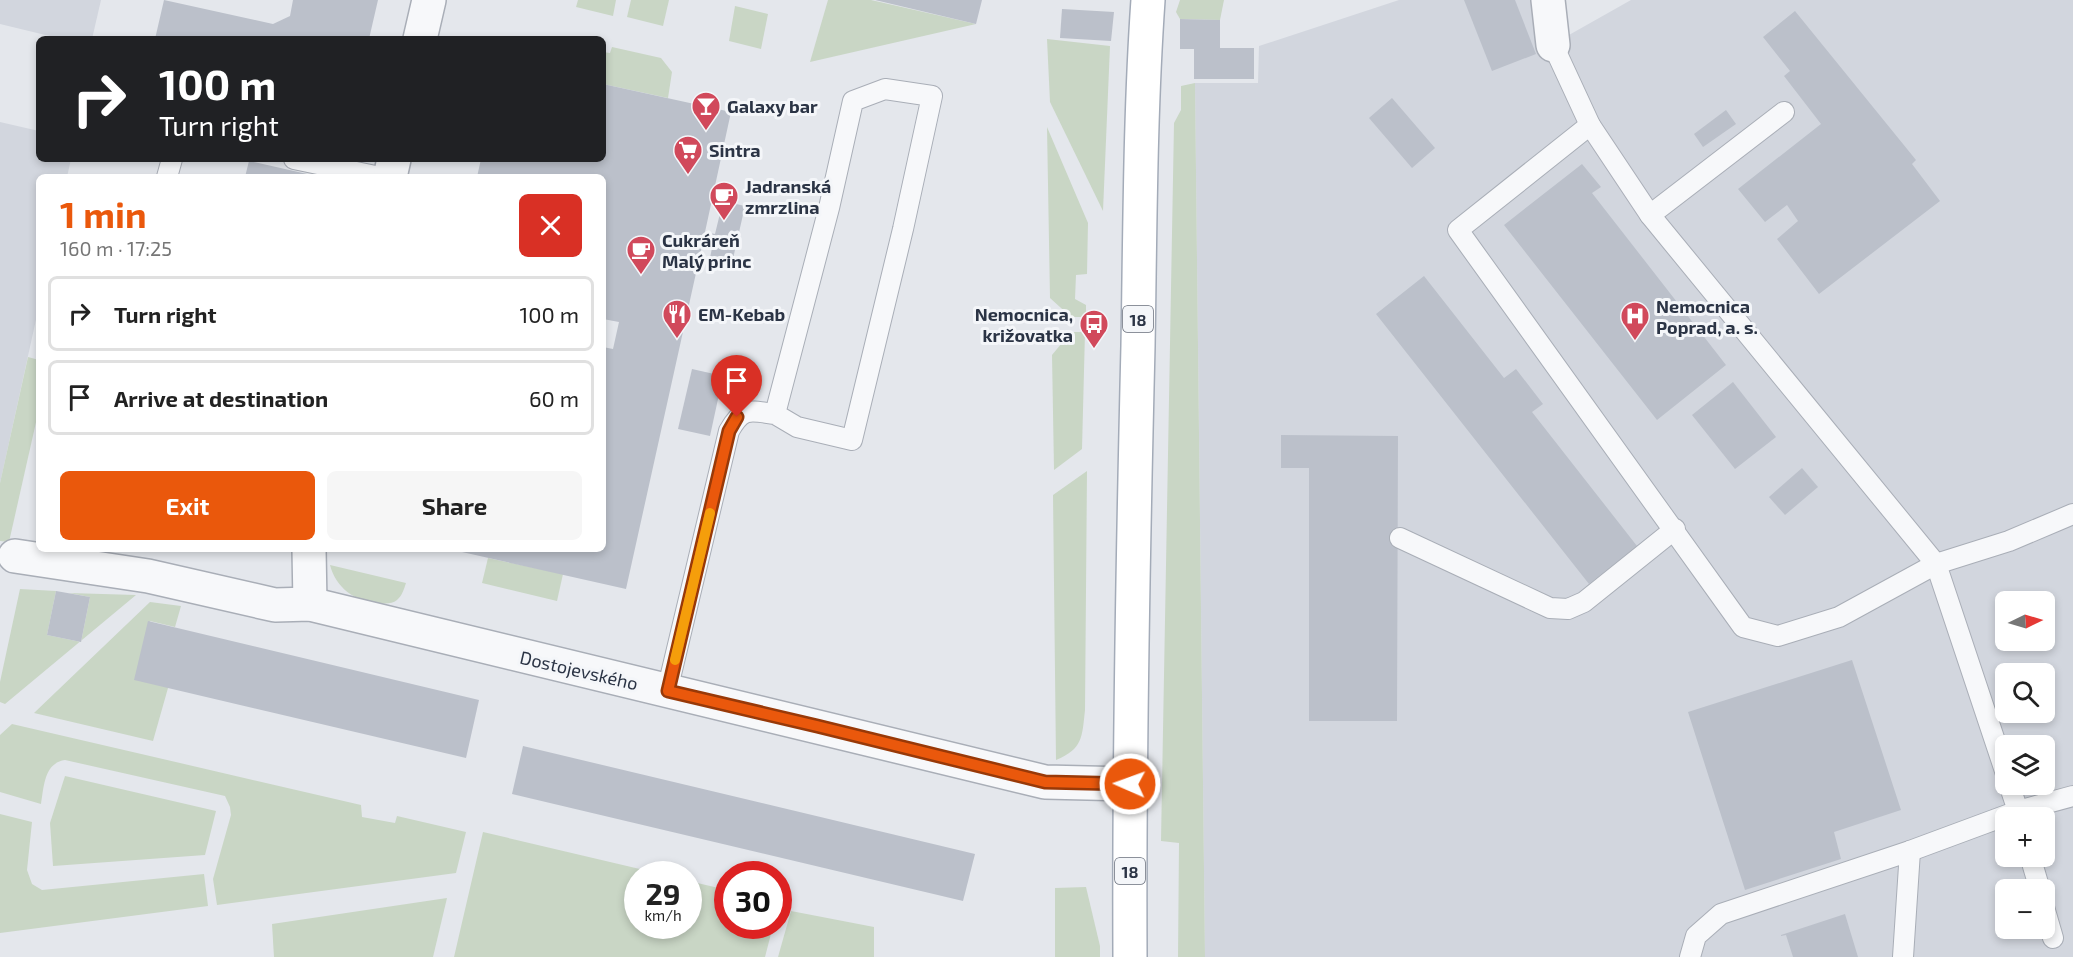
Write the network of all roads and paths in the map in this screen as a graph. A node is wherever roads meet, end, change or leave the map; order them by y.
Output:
1 (429, 0) edge
2 (1148, 0) edge
3 (1548, 0) edge
4 (421, 36) edge
5 (1552, 45) joint
6 (1784, 112) dead end
7 (1590, 126) junction
8 (308, 162) edge
9 (366, 174) edge
10 (1650, 215) junction
11 (775, 414) junction
12 (2073, 514) edge
13 (1675, 529) junction
14 (1400, 538) dead end
15 (309, 552) edge
16 (15, 555) dead end
17 (1936, 564) junction
18 (310, 604) junction
19 (668, 691) junction
20 (1995, 741) edge
21 (1130, 784) junction
22 (2073, 796) edge
23 (2039, 807) edge
24 (1995, 822) edge
25 (1910, 851) junction
26 (1130, 957) edge
27 (1690, 957) edge
28 (1903, 957) edge

1 - 4 street
2 - 21 main road, 18
3 - 5 street
5 - 7 lane
6 - 10 lane
7 - 10 lane
7 - 13 lane
8 - 9 lane
10 - 17 lane
11 - 11 lane
11 - 19 lane
12 - 17 lane
13 - 14 lane
13 - 17 lane
15 - 18 street
16 - 18 street, Dostojevského
17 - 20 lane
18 - 19 street, Dostojevského
19 - 21 street, Dostojevského
21 - 26 main road, 18
22 - 23 lane
24 - 25 lane
25 - 27 lane
25 - 28 lane

